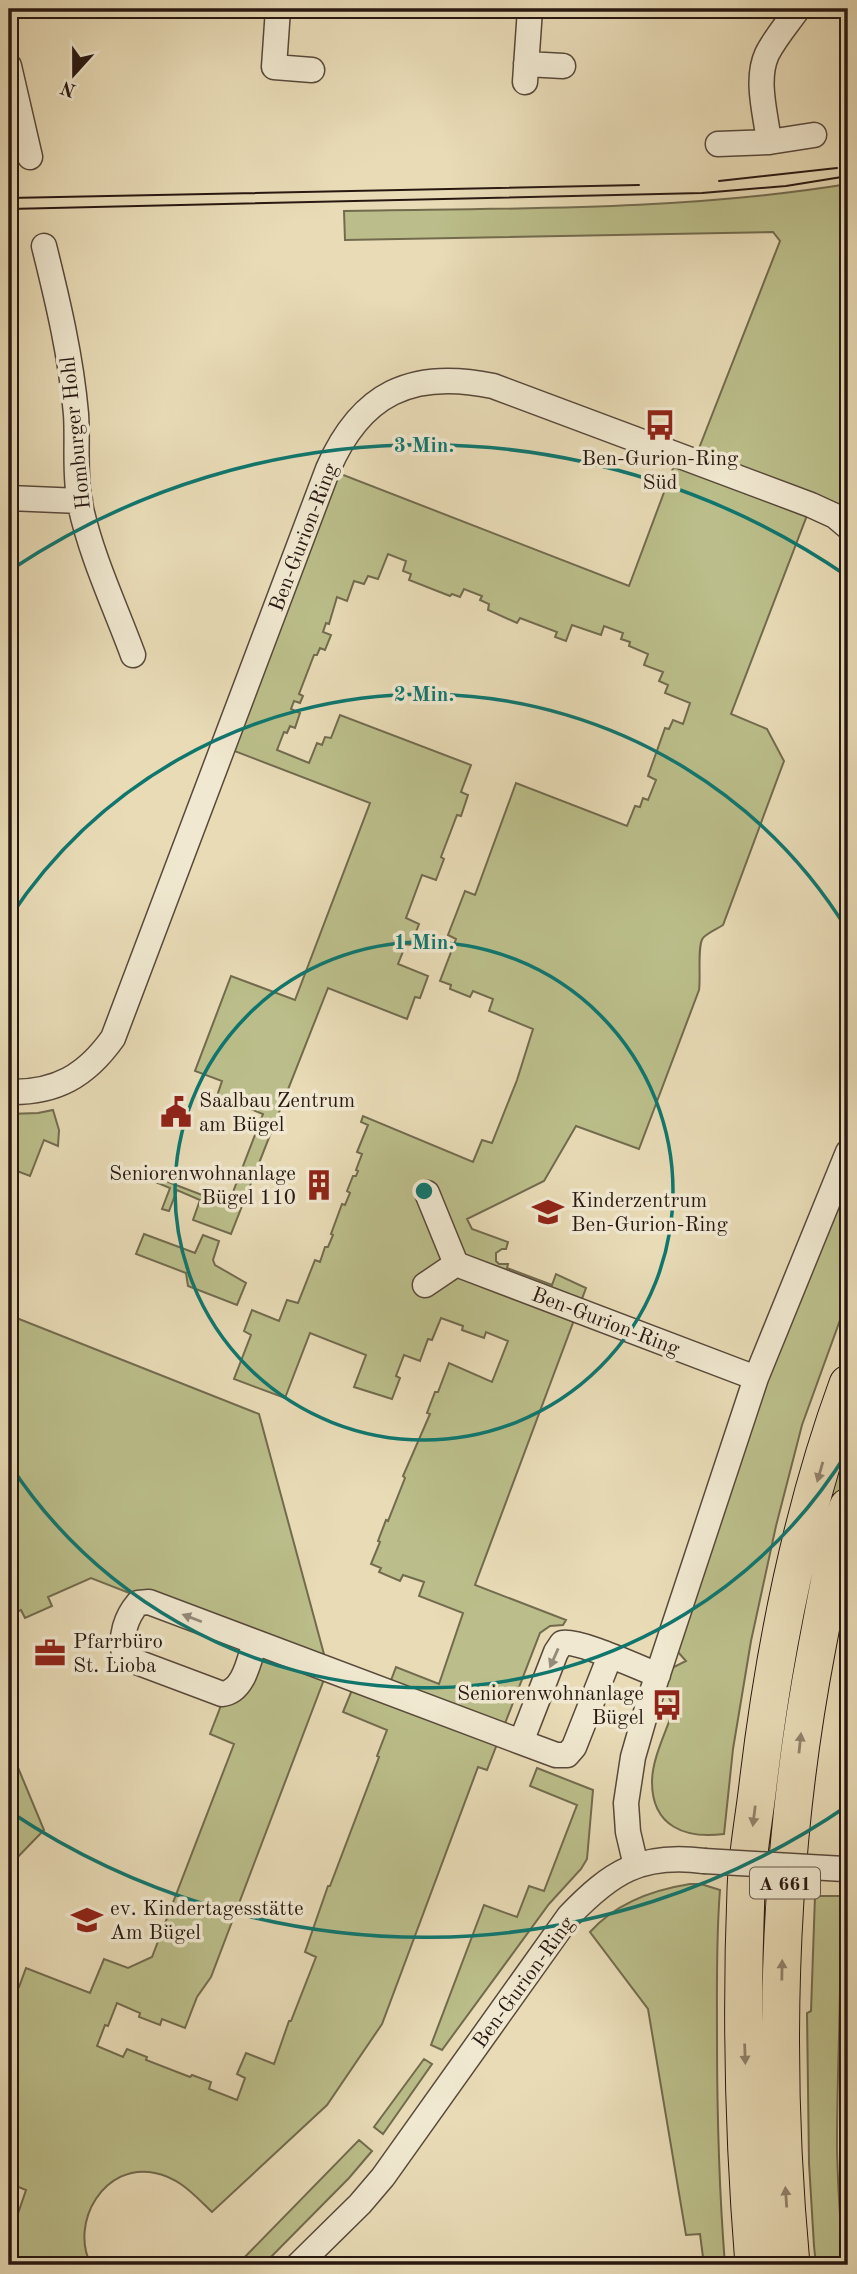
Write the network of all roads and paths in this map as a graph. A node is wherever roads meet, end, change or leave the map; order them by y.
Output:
1 (278, 9) edge
2 (530, 9) edge
3 (798, 9) edge
4 (9, 66) edge
5 (564, 66) dead end
6 (312, 70) dead end
7 (14, 114) edge
8 (814, 135) dead end
9 (769, 142) junction
10 (718, 144) dead end
11 (30, 157) dead end
12 (44, 247) dead end
13 (9, 498) edge
14 (79, 501) junction
15 (848, 527) edge
16 (133, 655) dead end
17 (9, 1092) edge
18 (848, 1152) edge
19 (427, 1193) dead end
20 (456, 1264) junction
21 (425, 1285) dead end
22 (756, 1378) junction
23 (848, 1384) edge
24 (848, 1507) edge
25 (256, 1642) junction
26 (610, 1656) junction
27 (658, 1675) junction
28 (522, 1742) junction
29 (636, 1866) junction
30 (846, 1870) edge
31 (306, 2263) edge
32 (754, 2265) edge
33 (791, 2265) edge

1 - 6 street
2 - 5 street
3 - 9 street
4 - 7 street
7 - 11 street
8 - 9 street
9 - 10 street
12 - 14 street, Homburger Hohl
13 - 14 street
14 - 16 street, Homburger Hohl
15 - 17 street, Ben-Gurion-Ring
18 - 22 street
19 - 20 street
20 - 21 street
20 - 22 street, Ben-Gurion-Ring
22 - 27 street
23 -> 32 highway, A 661
33 -> 24 highway, A 661
25 -> 25 street
25 - 28 street
26 - 27 street
26 - 28 street
26 -> 28 street
27 - 29 street
29 - 30 street, Ben-Gurion-Ring, bridge
29 - 31 street, Ben-Gurion-Ring

